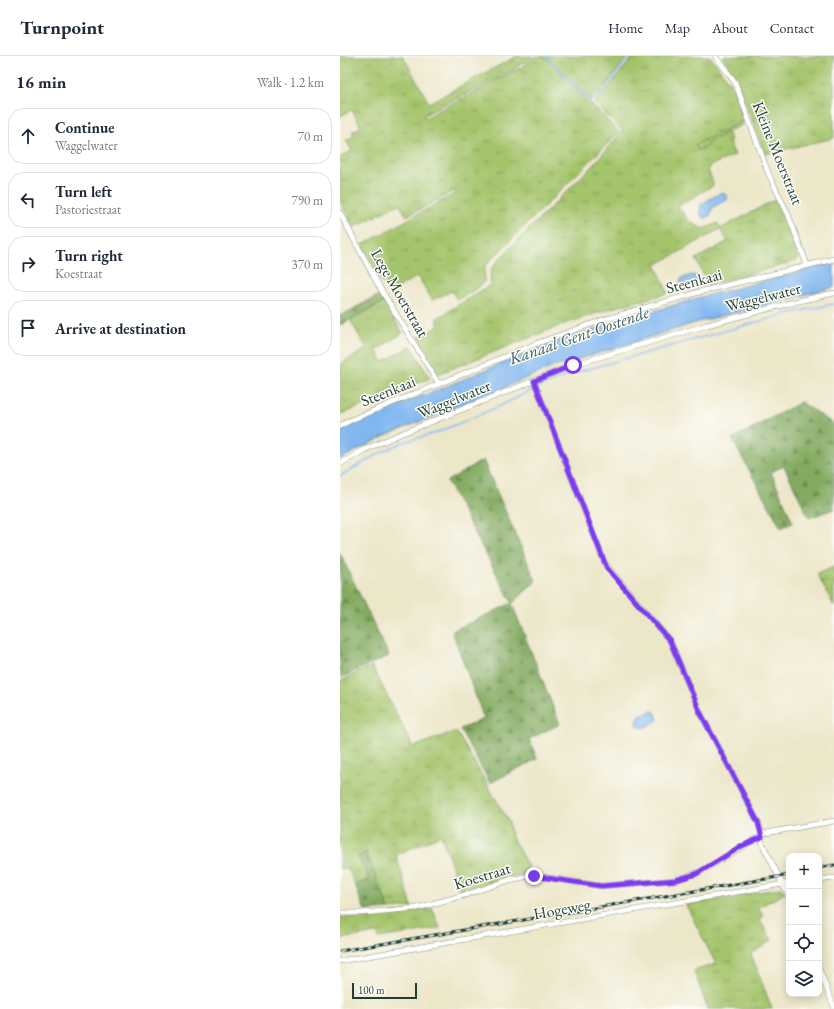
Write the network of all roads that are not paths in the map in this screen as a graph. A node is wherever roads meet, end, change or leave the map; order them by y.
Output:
1 (715, 56) edge
2 (340, 213) edge
3 (834, 259) edge
4 (807, 265) junction
5 (834, 293) edge
6 (439, 384) junction
7 (536, 385) junction
8 (340, 426) edge
9 (340, 464) edge
10 (834, 821) edge
11 (762, 837) junction
12 (834, 878) edge
13 (822, 880) edge
14 (786, 884) edge
15 (340, 913) edge
16 (340, 961) edge
17 (822, 977) edge
18 (834, 1007) edge

1 - 4 street, Kleine Moerstraat
2 - 6 street, Lege Moerstraat
3 - 4 street, Steenkaai
4 - 6 street, Steenkaai
5 - 7 street, Waggelwater
6 - 8 street, Steenkaai
7 - 9 street, Waggelwater
7 - 11 street
10 - 11 street, Koestraat
11 - 14 street
11 - 15 street, Koestraat
12 - 13 street
14 - 16 street, Hogeweg
17 - 18 street

